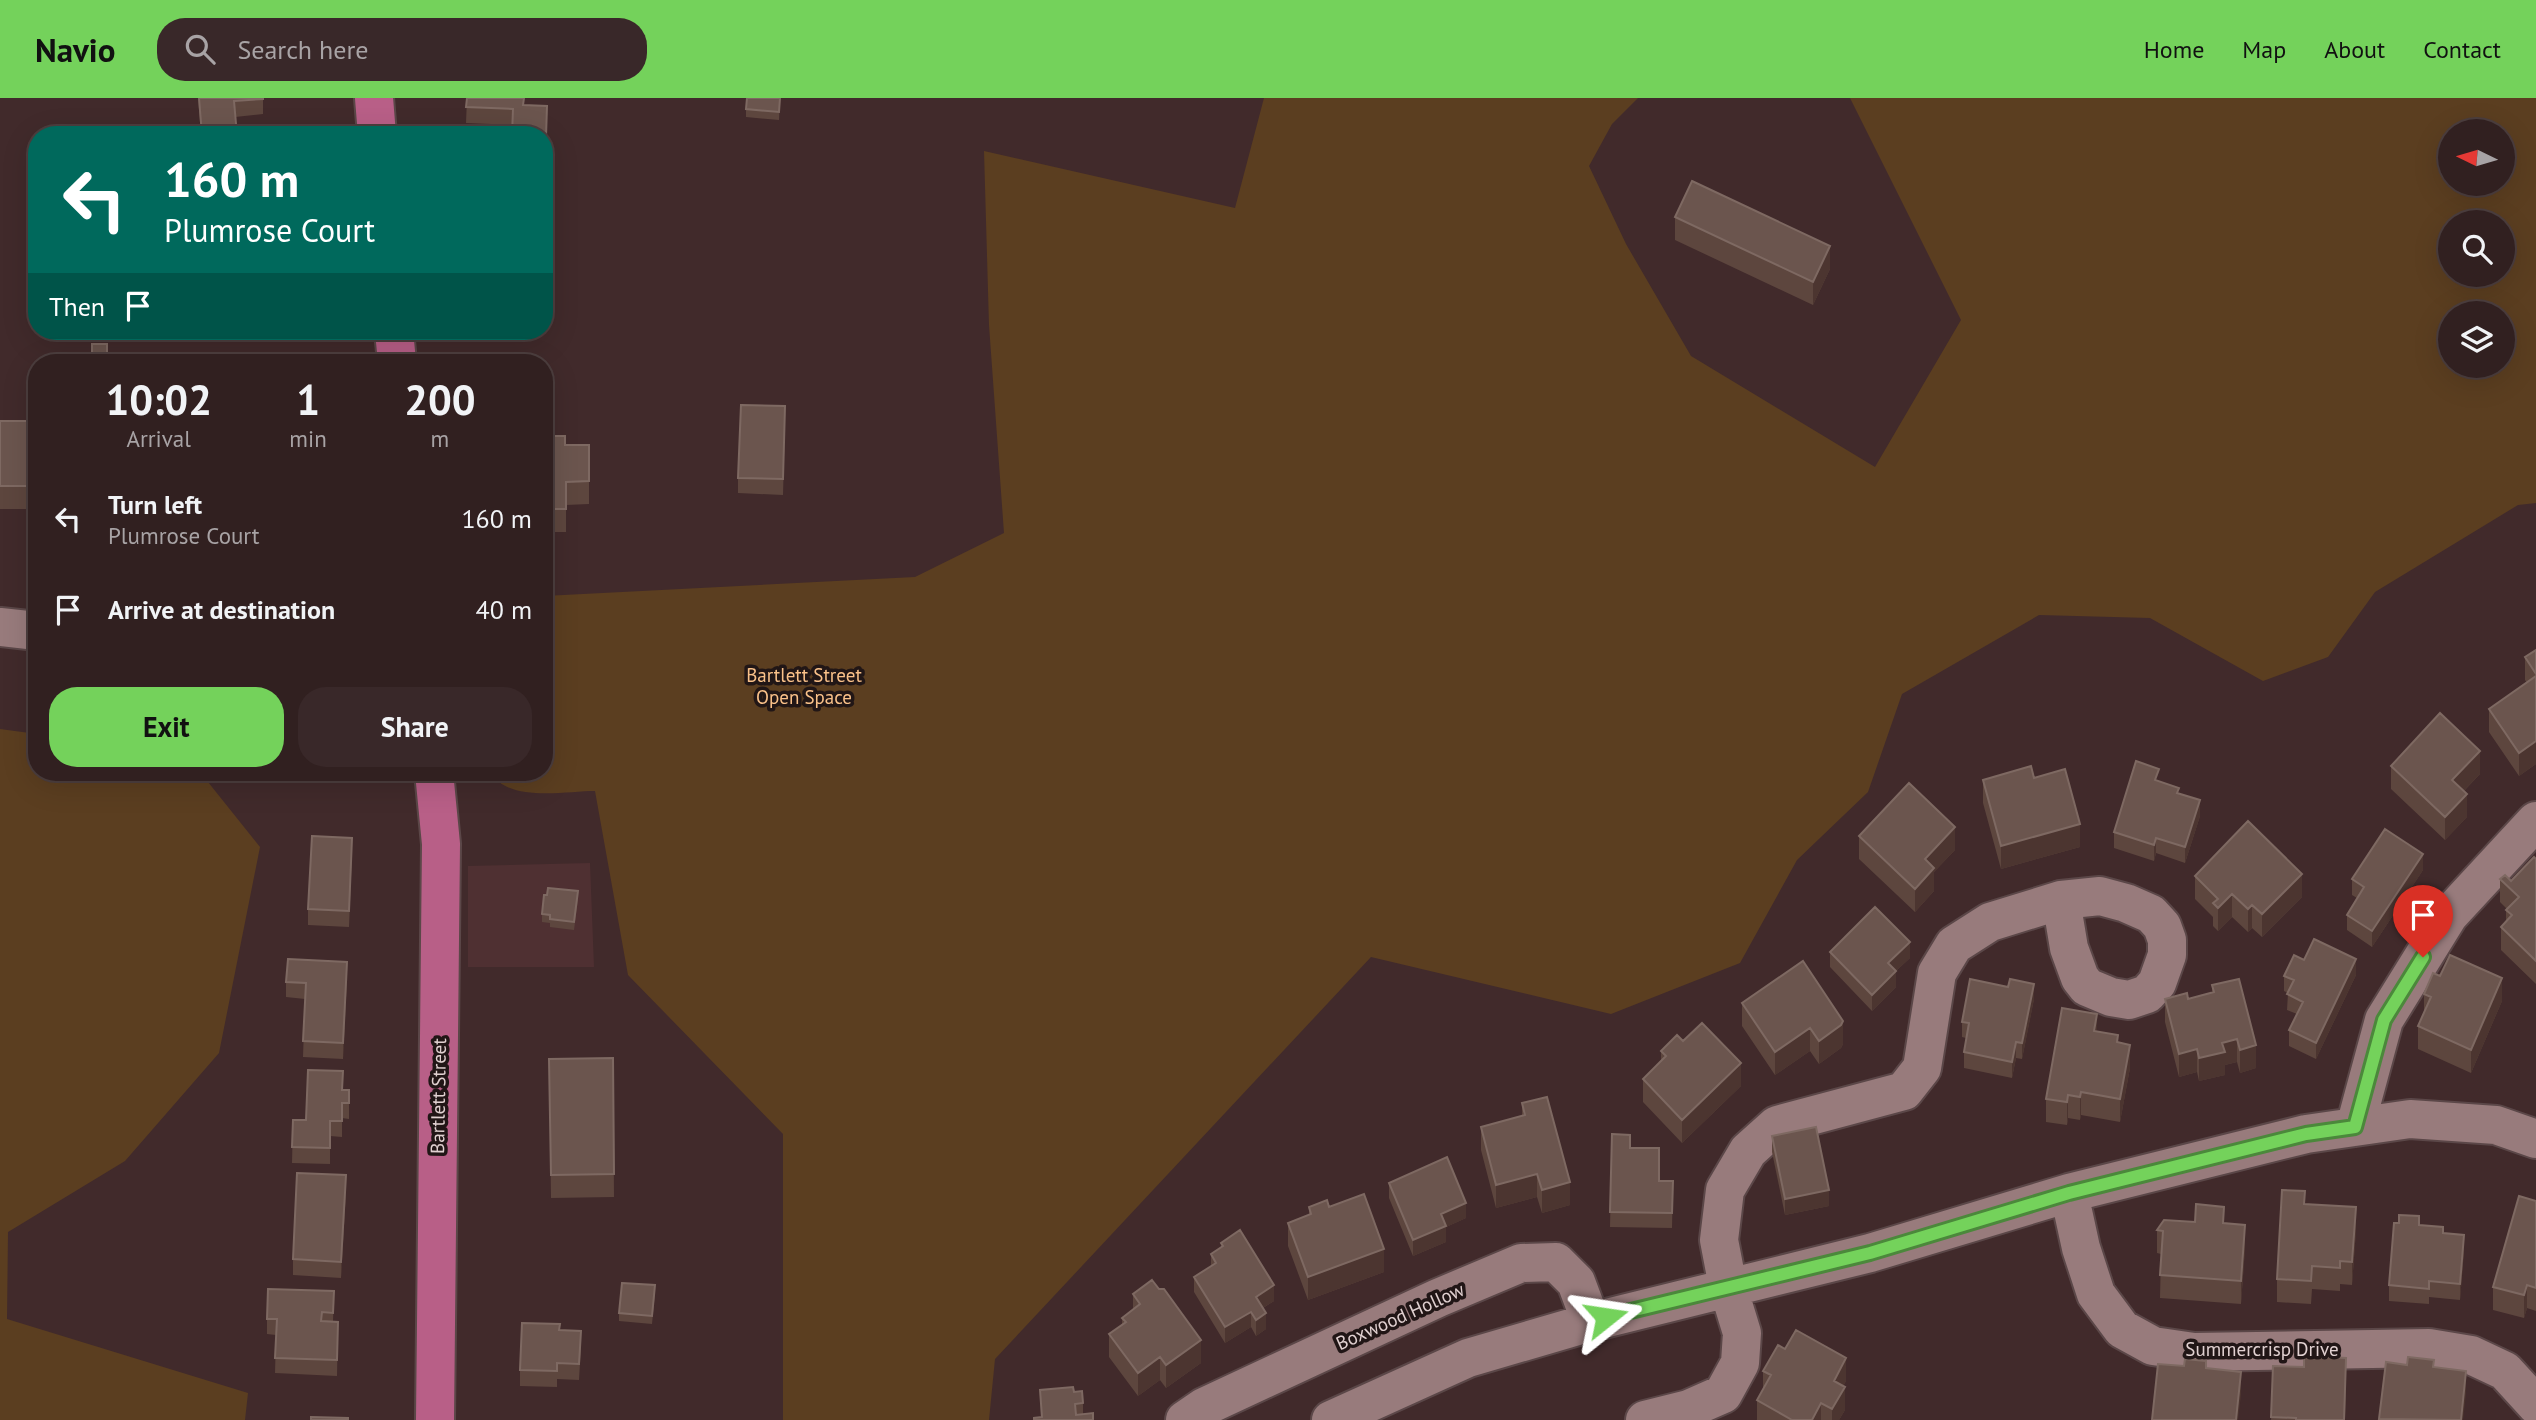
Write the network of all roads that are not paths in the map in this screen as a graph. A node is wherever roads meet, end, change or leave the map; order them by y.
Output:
1 (373, 98) edge
2 (376, 126) edge
3 (0, 627) edge
4 (28, 630) edge
5 (435, 781) edge
6 (2536, 821) edge
7 (2061, 900) dead end
8 (2355, 1127) junction
9 (2536, 1139) edge
10 (2069, 1193) junction
11 (1728, 1287) junction
12 (1591, 1322) junction
13 (2536, 1405) edge
14 (435, 1420) edge
15 (1185, 1420) edge
16 (1331, 1420) edge
17 (1645, 1420) edge

1 - 2 main road
3 - 4 street
5 - 14 main road, Bartlett Street
6 - 8 street
7 - 11 street
8 - 9 street
8 - 10 street
10 - 11 street
10 - 13 street, Summercrisp Drive
11 - 12 street
11 - 17 street
12 - 15 street, Boxwood Hollow
12 - 16 street

